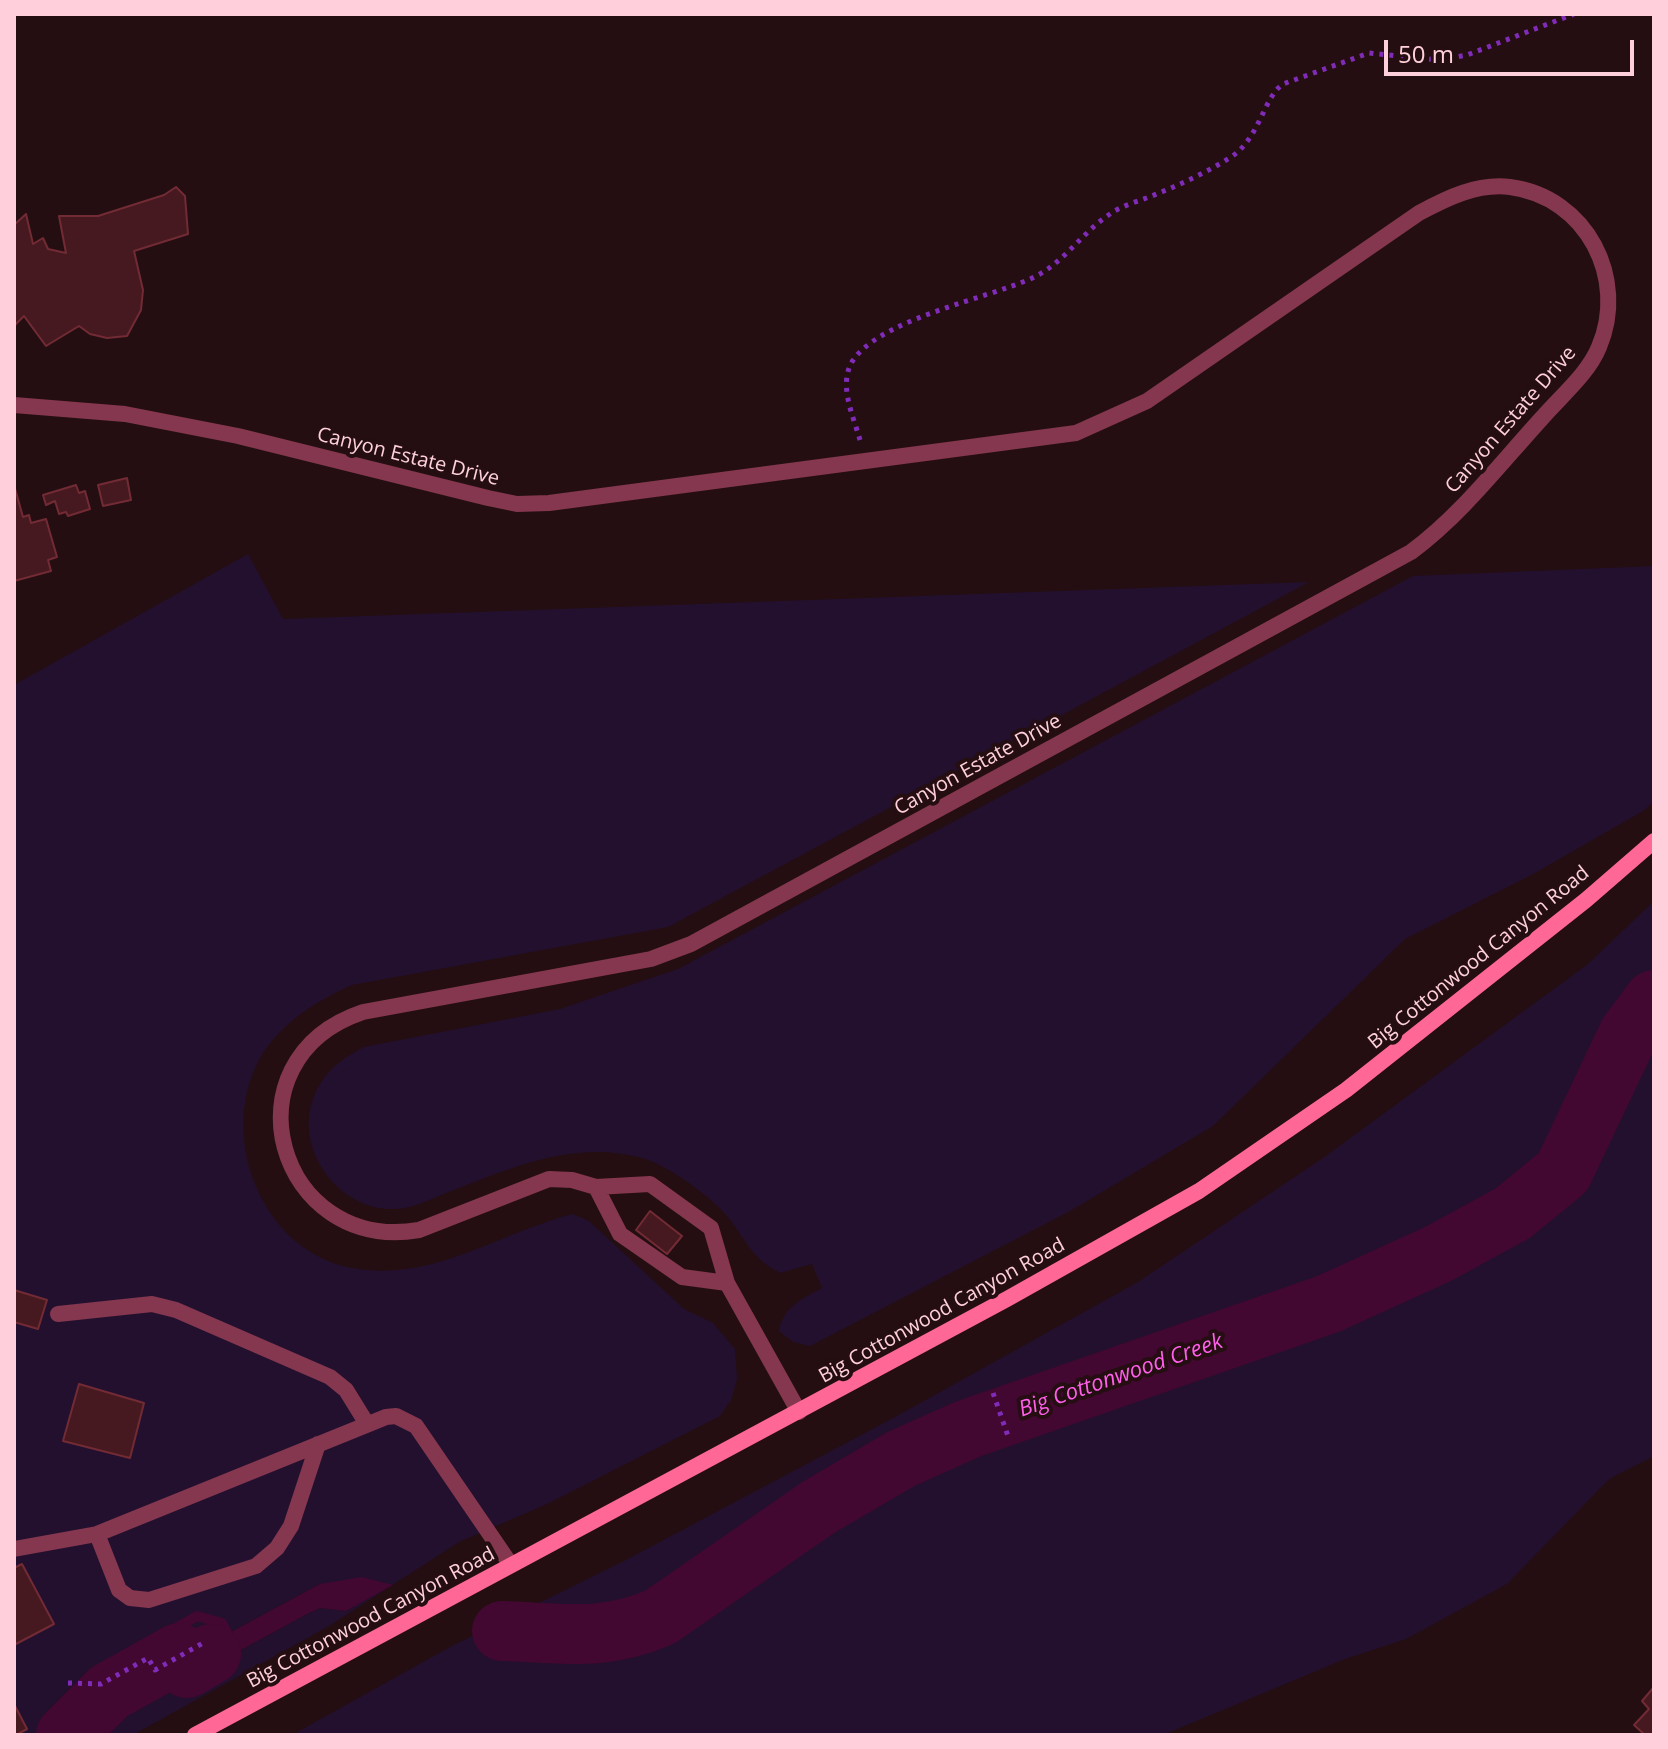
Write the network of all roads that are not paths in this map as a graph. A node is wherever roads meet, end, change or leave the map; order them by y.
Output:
1 (14, 405) edge
2 (1654, 841) edge
3 (596, 1187) junction
4 (727, 1283) junction
5 (58, 1314) dead end
6 (799, 1412) junction
7 (367, 1424) junction
8 (318, 1444) junction
9 (97, 1534) junction
10 (14, 1549) edge
11 (511, 1565) junction
12 (195, 1735) edge

1 - 3 street, Canyon Estate Drive
2 - 6 main road, Big Cottonwood Canyon Road
3 - 4 street
3 - 4 street, Canyon Estate Drive
4 - 6 street, Canyon Estate Drive
5 - 7 street
6 - 11 main road, Big Cottonwood Canyon Road
7 - 8 street
7 - 11 street
8 - 9 street
8 - 9 street
9 - 10 street
11 - 12 main road, Big Cottonwood Canyon Road

